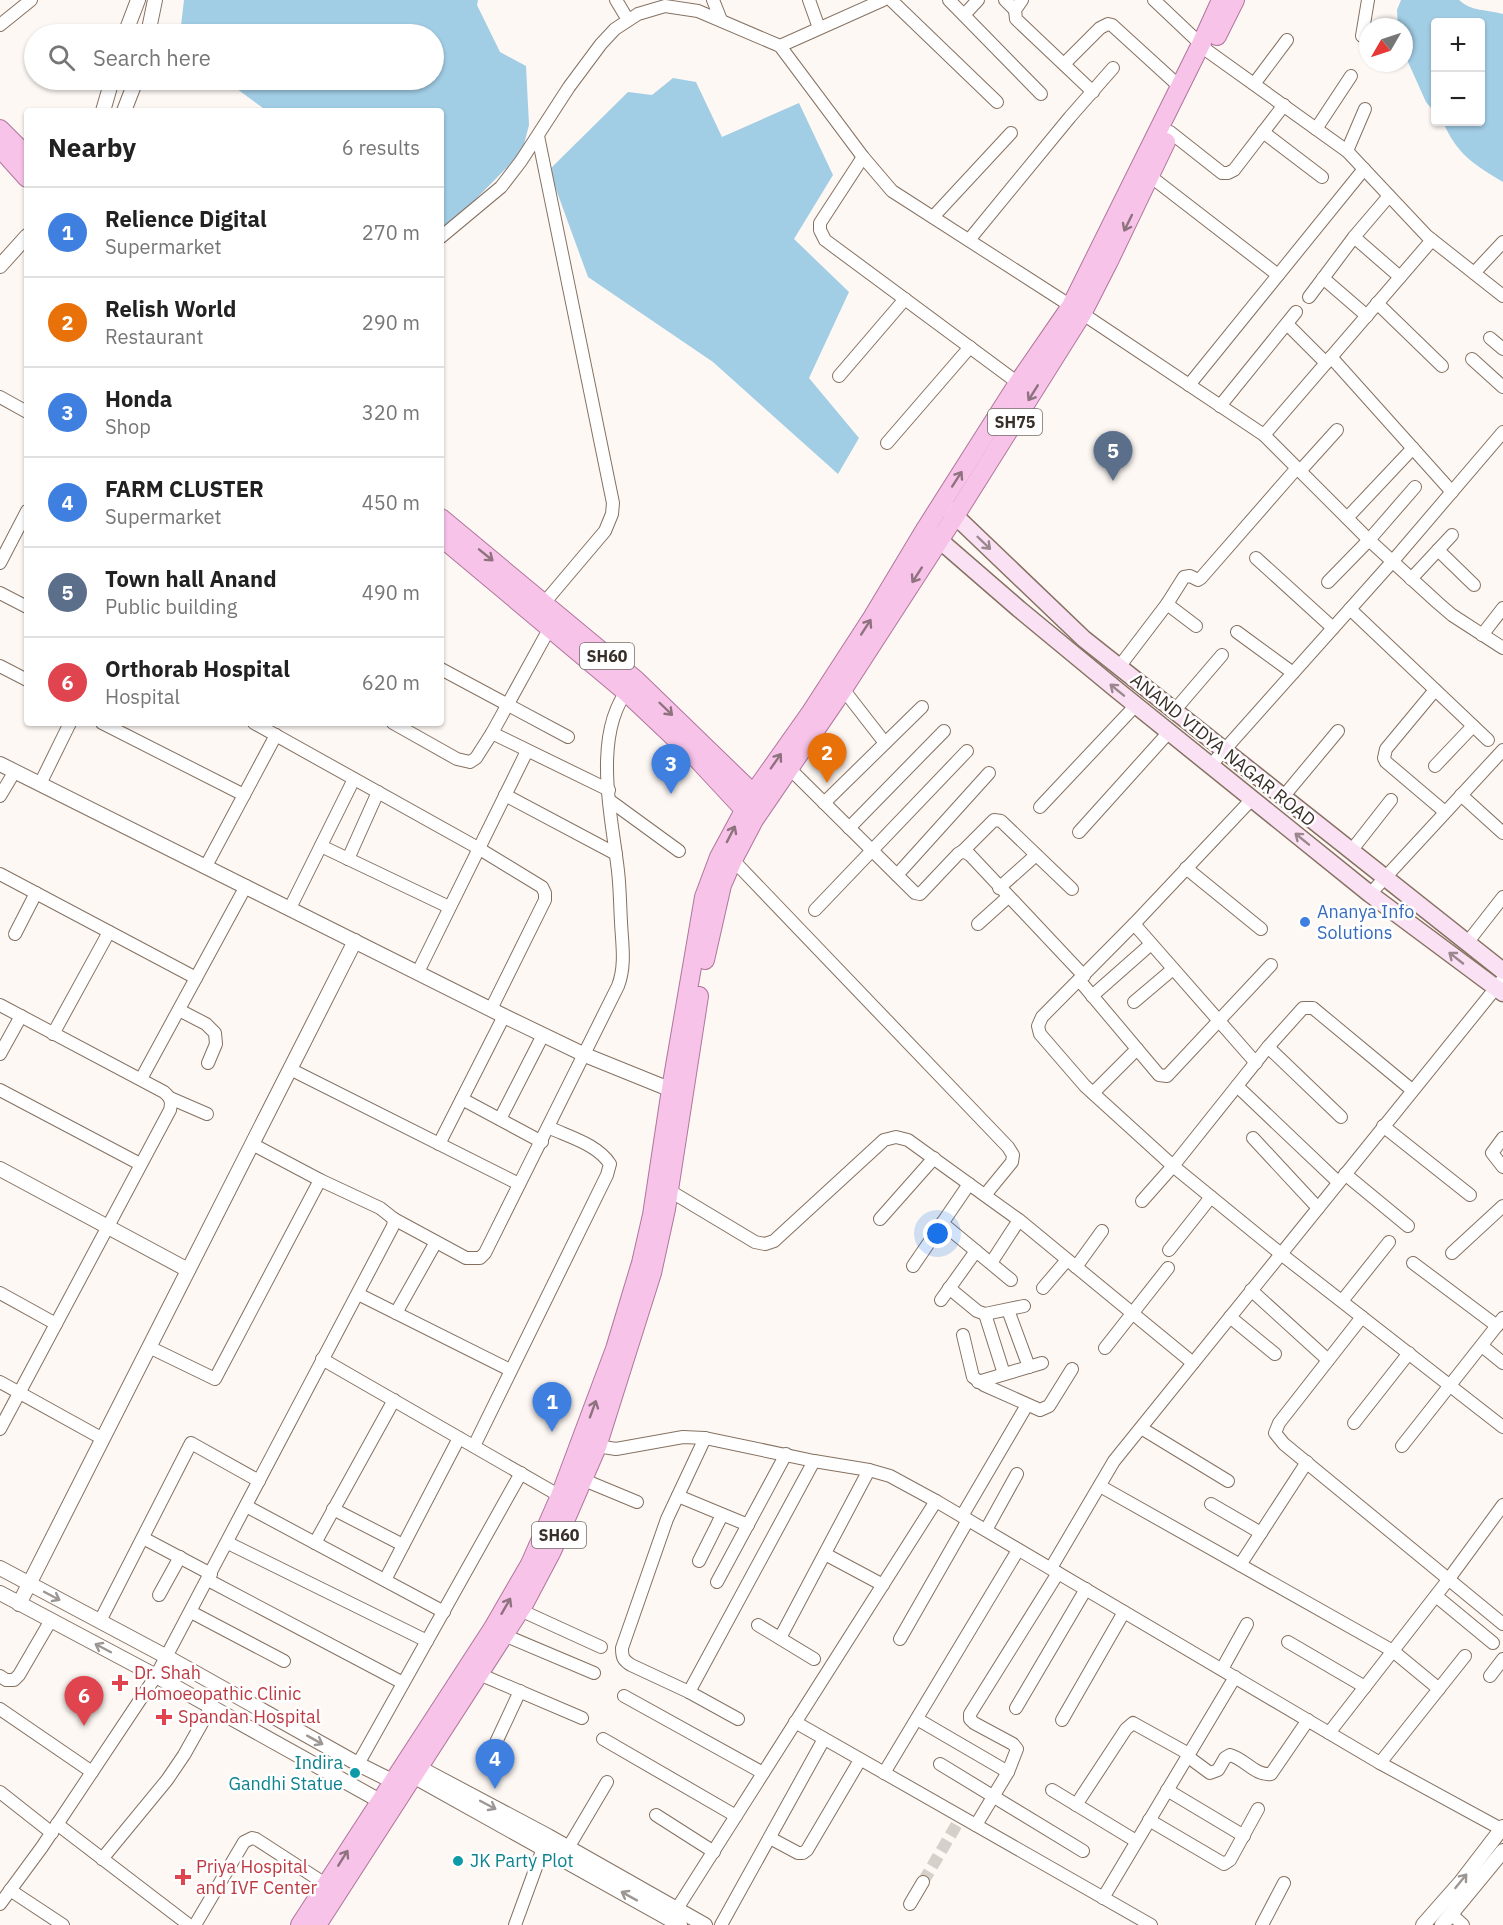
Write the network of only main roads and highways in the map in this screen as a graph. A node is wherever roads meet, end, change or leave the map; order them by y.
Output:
1 (1221, 0) edge
2 (1235, 0) edge
3 (1205, 48) junction
4 (0, 129) edge
5 (0, 148) edge
6 (24, 153) edge
7 (24, 175) edge
8 (1076, 310) junction
9 (942, 503) junction
10 (955, 516) junction
11 (444, 521) edge
12 (933, 534) junction
13 (444, 540) edge
14 (546, 615) junction
15 (631, 686) junction
16 (759, 799) junction
17 (749, 815) junction
18 (1503, 971) edge
19 (1501, 987) edge
20 (677, 1092) junction
21 (589, 1444) junction
22 (407, 1778) junction
23 (387, 1804) junction
24 (300, 1925) edge
25 (317, 1925) edge

1 - 3 main road, SH75
2 - 3 main road, SH75
3 - 8 main road, SH75
3 -> 8 main road, SH75
4 - 6 main road
5 - 7 main road
9 -> 8 main road, SH75
8 -> 10 main road, SH75
9 - 10 main road, ANAND VIDYA NAGAR ROAD
9 - 12 main road, SH75
10 - 12 main road, SH75
10 -> 18 main road, ANAND VIDYA NAGAR ROAD
11 -> 14 main road, SH60
16 -> 12 main road, SH75
12 -> 16 main road, SH75
19 -> 12 main road, ANAND VIDYA NAGAR ROAD
13 - 14 main road, SH60
14 - 15 main road, SH60
15 -> 16 main road, SH60
15 - 17 main road, SH60
16 - 17 main road, SH75
17 - 20 main road, SH60
20 -> 17 main road, SH60
20 - 21 main road, SH60
22 -> 21 main road, SH60
21 - 22 main road, SH60
22 - 23 main road, SH60
24 -> 23 main road, SH60
23 - 25 main road, SH60

